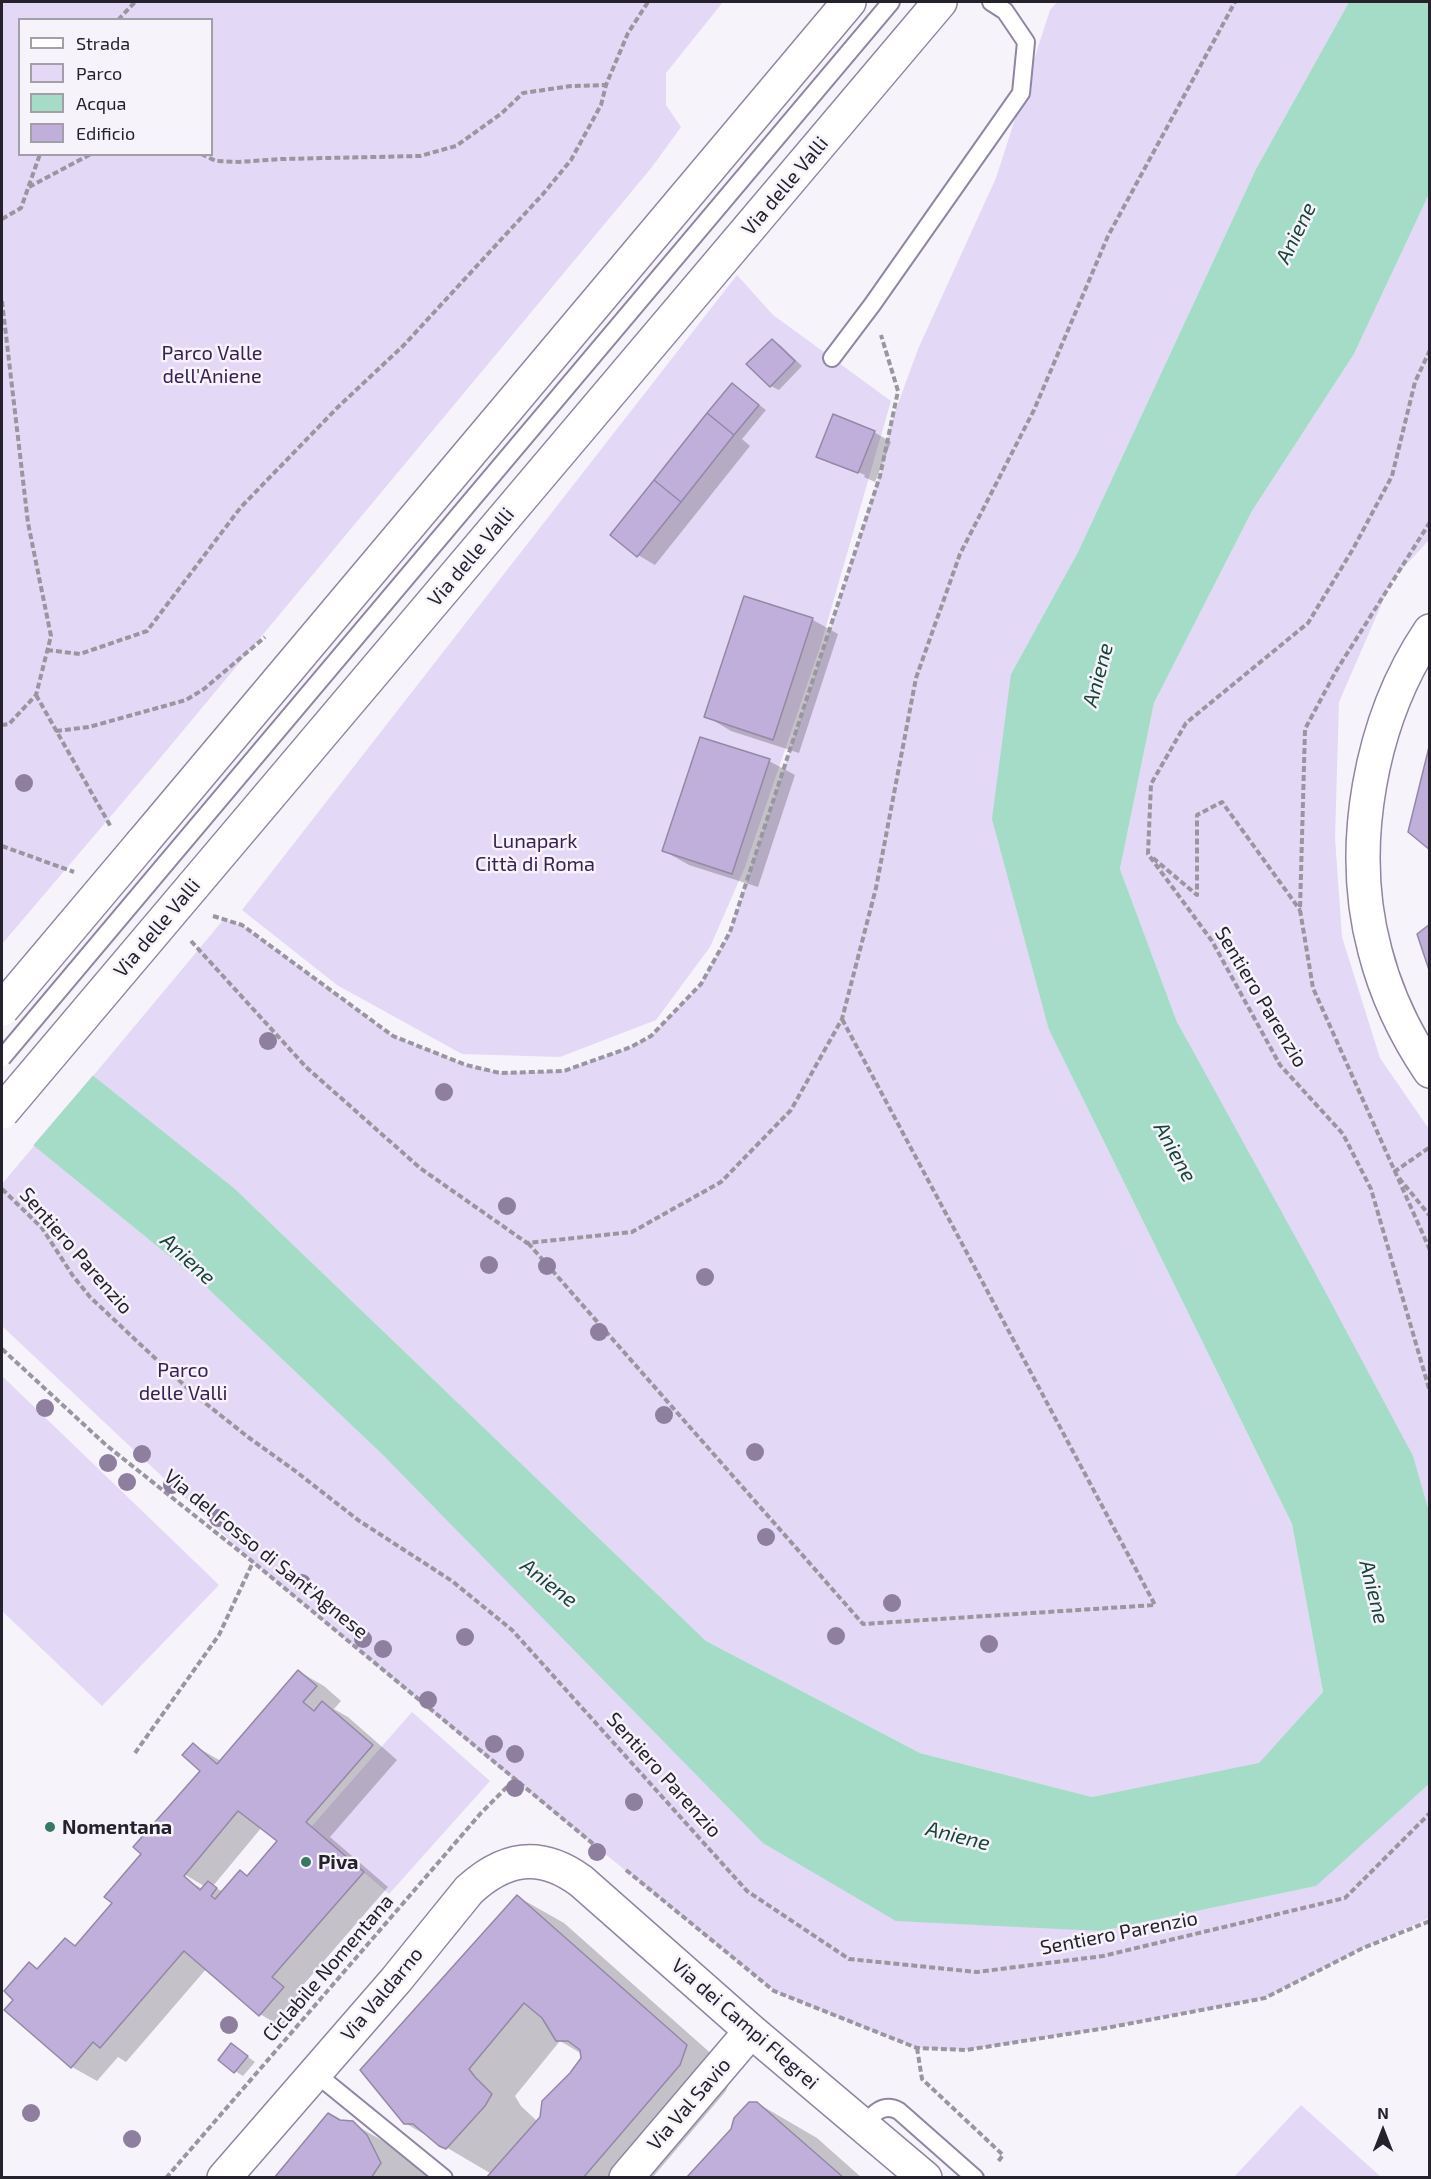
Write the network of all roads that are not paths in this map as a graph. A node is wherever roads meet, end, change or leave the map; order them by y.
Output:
1 (849, 2) edge
2 (891, 2) edge
3 (940, 2) edge
4 (991, 2) edge
5 (832, 358) dead end
6 (1430, 631) edge
7 (141, 847) junction
8 (2, 1009) edge
9 (2, 1058) edge
10 (1430, 1071) edge
11 (2, 1112) edge
12 (566, 1870) joint
13 (751, 2031) junction
14 (315, 2073) junction
15 (863, 2126) junction
16 (224, 2178) edge
17 (444, 2178) edge
18 (626, 2178) edge
19 (925, 2178) edge
20 (975, 2178) edge

1 - 7 main road, Via delle Valli
2 - 7 lane, Via delle Valli
3 - 11 main road, Via delle Valli, bridge
4 - 5 lane
6 - 10 main road
7 - 8 main road, Via delle Valli, bridge
7 - 9 lane, Via delle Valli, bridge
12 - 13 main road, Via dei Campi Flegrei
12 - 14 main road, Via Valdarno
13 - 15 main road, Via dei Campi Flegrei
13 - 18 main road, Via Val Savio
14 - 16 main road, Via Valdarno
14 - 17 lane
15 - 19 main road, Via dei Campi Flegrei
15 - 20 lane

